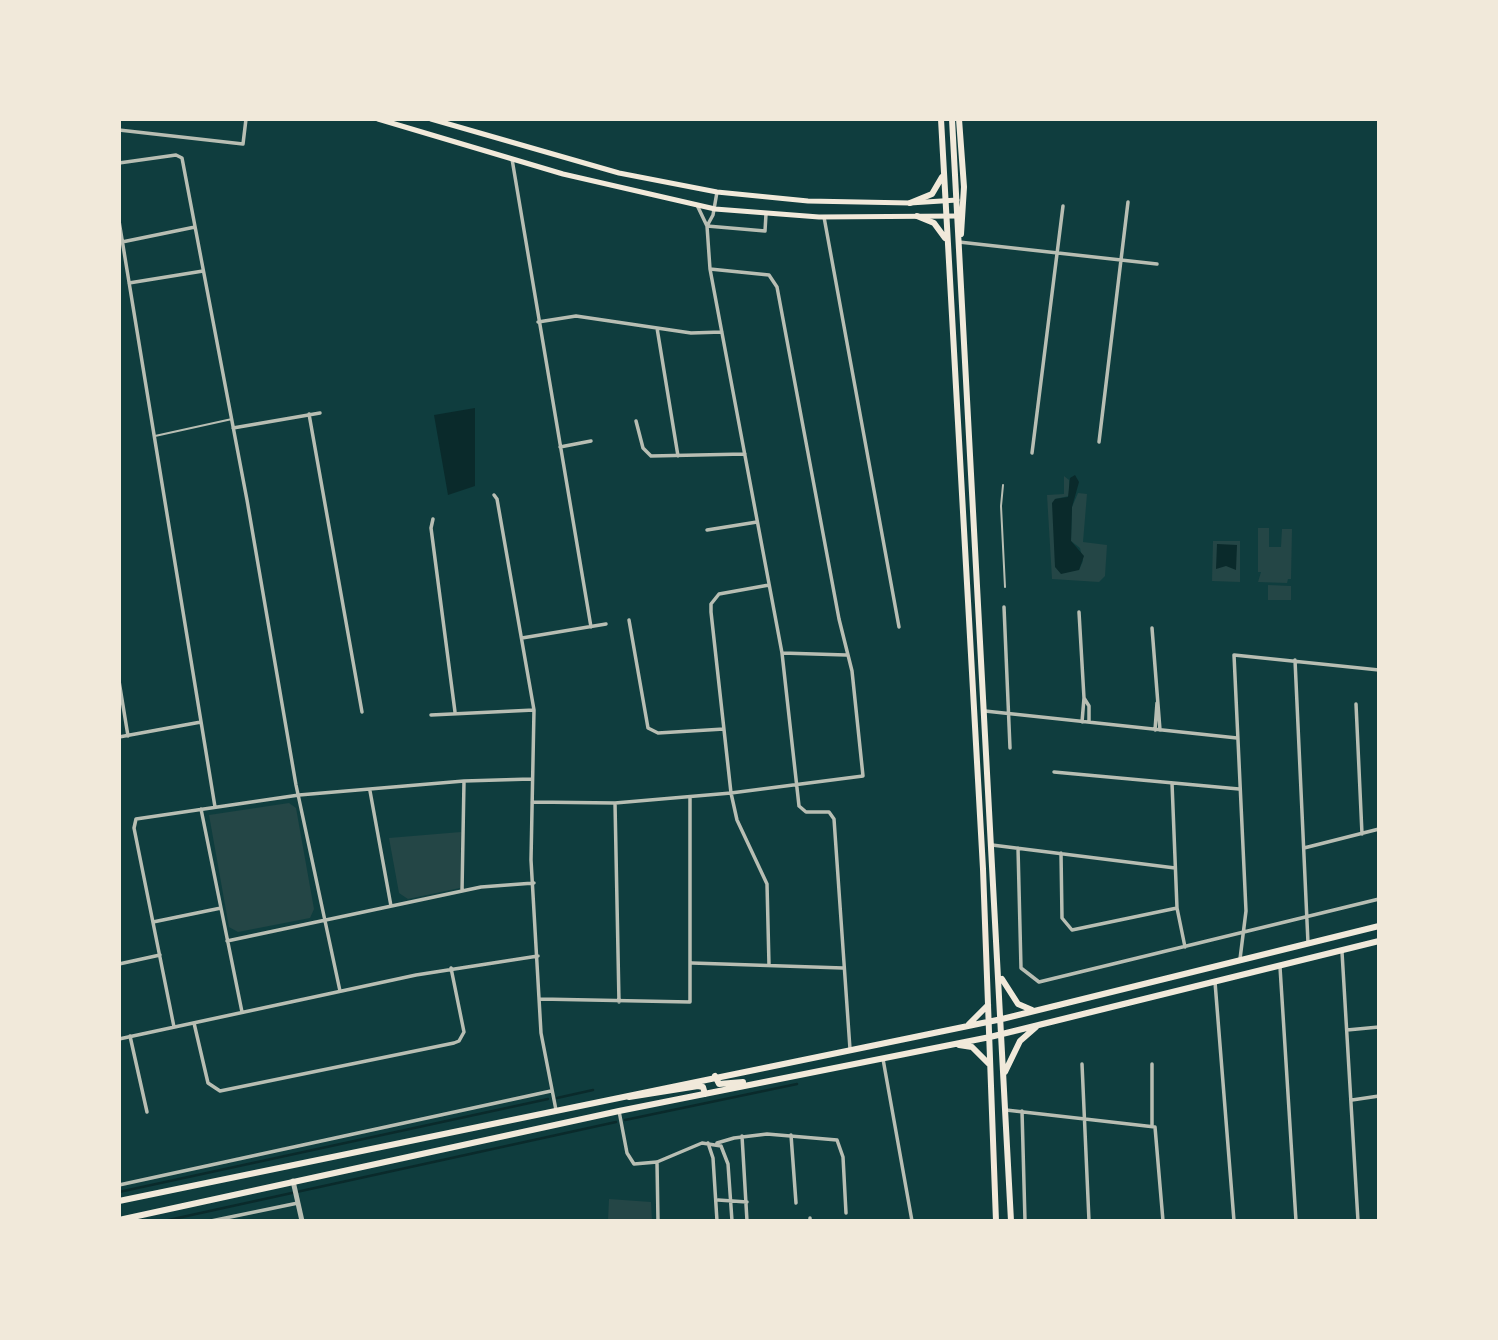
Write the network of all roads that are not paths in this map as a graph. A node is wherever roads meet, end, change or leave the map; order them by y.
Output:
1 (246, 119) edge
2 (378, 119) edge
3 (431, 119) edge
4 (941, 119) edge
5 (952, 119) edge
6 (959, 119) edge
7 (119, 130) edge
8 (512, 159) junction
9 (119, 163) edge
10 (943, 173) junction
11 (717, 192) junction
12 (957, 200) junction
13 (945, 201) junction
14 (1128, 202) dead end
15 (911, 203) junction
16 (697, 205) junction
17 (1063, 206) dead end
18 (715, 209) junction
19 (766, 215) junction
20 (917, 216) junction
21 (946, 216) junction
22 (958, 216) junction
23 (824, 217) junction
24 (119, 221) edge
25 (707, 226) junction
26 (195, 227) junction
27 (122, 242) junction
28 (960, 242) junction
29 (947, 246) junction
30 (1057, 253) junction
31 (1121, 260) junction
32 (1157, 264) dead end
33 (710, 269) junction
34 (204, 271) junction
35 (129, 283) junction
36 (538, 322) junction
37 (657, 327) junction
38 (722, 332) junction
39 (320, 413) dead end
40 (309, 414) junction
41 (232, 419) junction
42 (636, 421) dead end
43 (233, 428) junction
44 (154, 436) junction
45 (592, 442) dead end
46 (1099, 442) dead end
47 (560, 447) junction
48 (1032, 453) dead end
49 (745, 454) junction
50 (678, 456) junction
51 (1003, 485) dead end
52 (494, 495) dead end
53 (433, 519) dead end
54 (757, 522) junction
55 (707, 530) dead end
56 (769, 585) junction
57 (1005, 587) dead end
58 (1004, 607) dead end
59 (1079, 612) dead end
60 (629, 620) dead end
61 (606, 624) dead end
62 (899, 626) dead end
63 (592, 627) junction
64 (1152, 628) dead end
65 (522, 638) junction
66 (782, 653) junction
67 (846, 655) junction
68 (1295, 660) junction
69 (1379, 670) edge
70 (119, 681) edge
71 (1084, 698) junction
72 (1356, 704) dead end
73 (534, 710) junction
74 (984, 711) junction
75 (362, 712) dead end
76 (456, 712) junction
77 (1009, 714) junction
78 (430, 715) dead end
79 (201, 722) junction
80 (1082, 722) junction
81 (1089, 722) junction
82 (724, 729) junction
83 (1157, 730) junction
84 (128, 736) junction
85 (119, 737) edge
86 (1237, 738) junction
87 (1010, 748) dead end
88 (1054, 772) dead end
89 (532, 779) junction
90 (464, 781) junction
91 (1172, 783) junction
92 (797, 785) junction
93 (1239, 789) junction
94 (369, 791) junction
95 (731, 793) junction
96 (299, 795) junction
97 (690, 797) junction
98 (532, 802) junction
99 (615, 803) junction
100 (215, 807) junction
101 (201, 810) junction
102 (981, 826) junction
103 (991, 826) junction
104 (1379, 830) edge
105 (1362, 834) junction
106 (992, 845) junction
107 (1018, 848) junction
108 (1304, 848) junction
109 (1061, 853) junction
110 (1175, 868) junction
111 (534, 883) junction
112 (462, 891) junction
113 (1379, 899) edge
114 (391, 906) junction
115 (221, 908) junction
116 (1177, 908) junction
117 (1305, 917) junction
118 (324, 920) junction
119 (153, 922) junction
120 (1379, 926) edge
121 (1242, 934) junction
122 (228, 941) junction
123 (1379, 942) edge
124 (1308, 943) junction
125 (1185, 947) junction
126 (1342, 952) junction
127 (160, 955) junction
128 (538, 957) junction
129 (1240, 961) junction
130 (692, 962) junction
131 (119, 964) edge
132 (769, 965) junction
133 (1280, 967) junction
134 (451, 968) junction
135 (843, 968) junction
136 (999, 975) junction
137 (1215, 982) junction
138 (340, 991) junction
139 (540, 999) junction
140 (619, 1002) junction
141 (989, 1003) junction
142 (1037, 1010) junction
143 (242, 1012) junction
144 (1002, 1019) junction
145 (989, 1021) junction
146 (194, 1023) junction
147 (1037, 1025) junction
148 (174, 1027) junction
149 (1379, 1027) edge
150 (958, 1028) junction
151 (1347, 1030) junction
152 (1002, 1034) junction
153 (130, 1036) junction
154 (990, 1037) junction
155 (119, 1039) edge
156 (948, 1045) junction
157 (850, 1049) junction
158 (883, 1057) junction
159 (1082, 1064) dead end
160 (1152, 1064) dead end
161 (1004, 1074) junction
162 (715, 1076) junction
163 (991, 1076) junction
164 (766, 1081) junction
165 (552, 1091) junction
166 (705, 1094) junction
167 (1379, 1096) edge
168 (616, 1098) junction
169 (1352, 1100) junction
170 (555, 1110) junction
171 (1006, 1110) junction
172 (619, 1111) junction
173 (1022, 1111) junction
174 (147, 1112) dead end
175 (1082, 1117) junction
176 (1152, 1125) junction
177 (791, 1135) junction
178 (742, 1136) junction
179 (708, 1143) junction
180 (717, 1143) junction
181 (657, 1162) junction
182 (119, 1185) edge
183 (294, 1185) junction
184 (717, 1200) junction
185 (119, 1201) edge
186 (297, 1201) junction
187 (732, 1202) junction
188 (747, 1202) junction
189 (796, 1203) dead end
190 (846, 1213) dead end
191 (119, 1220) edge
192 (212, 1221) edge
193 (302, 1221) edge
194 (658, 1221) edge
195 (717, 1221) edge
196 (732, 1221) edge
197 (747, 1221) edge
198 (912, 1221) edge
199 (996, 1221) edge
200 (1011, 1221) edge
201 (1025, 1221) edge
202 (1089, 1221) edge
203 (1163, 1221) edge
204 (1234, 1221) edge
205 (1296, 1221) edge
206 (1358, 1221) edge

1 - 7 street
2 - 8 main road
3 - 11 main road
4 - 10 main road
5 - 12 main road
6 - 28 main road
8 - 16 main road
8 - 36 street
9 - 26 street
10 - 13 main road
10 - 15 main road
11 - 15 main road
11 - 18 street
12 - 13 main road
12 - 22 main road
13 - 15 main road
13 - 21 main road
14 - 31 street
16 - 18 main road
16 - 25 street
17 - 30 street
18 - 19 main road
18 - 25 street
19 - 23 main road
19 - 25 street
20 - 21 main road
20 - 23 main road
20 - 29 main road
21 - 22 main road
21 - 29 main road
22 - 28 main road
23 - 62 street
24 - 27 street
25 - 33 street
26 - 27 street
26 - 34 street
27 - 35 street
28 - 30 street
28 - 74 main road
29 - 102 main road
30 - 31 street
30 - 48 street
31 - 32 street
31 - 46 street
33 - 38 street
33 - 67 street
34 - 35 street
34 - 41 street
35 - 44 street
36 - 37 street
36 - 47 street
37 - 38 street
37 - 50 street
38 - 49 street
39 - 40 street
40 - 43 street
40 - 75 street
41 - 43 street
41 - 44 lane
42 - 50 street
43 - 96 street
44 - 79 street
45 - 47 street
47 - 63 street
49 - 50 street
49 - 54 street
51 - 57 lane
52 - 65 street
53 - 76 street
54 - 55 street
54 - 56 street
56 - 66 street
56 - 82 street
58 - 77 street
59 - 71 street
60 - 82 street
61 - 63 street
63 - 65 street
64 - 83 street
65 - 73 street
66 - 67 street
66 - 92 street
67 - 92 street
68 - 69 street
68 - 86 street
68 - 108 street
70 - 84 street
71 - 80 street
71 - 81 street
72 - 105 street
73 - 76 street
73 - 89 street
74 - 77 street
74 - 103 main road
76 - 78 street
77 - 80 street
77 - 87 street
79 - 84 street
79 - 100 street
80 - 81 street
81 - 83 street
82 - 95 street
83 - 86 street
84 - 85 street
86 - 93 street
88 - 91 street
89 - 90 street
89 - 98 street
90 - 94 street
90 - 112 street
91 - 93 street
91 - 110 street
92 - 95 street
92 - 135 street
93 - 121 street
94 - 96 street
94 - 114 street
95 - 97 street
95 - 132 street
96 - 100 street
96 - 118 street
97 - 99 street
97 - 130 street
98 - 99 street
98 - 111 street
99 - 140 street
100 - 101 street
101 - 115 street
101 - 119 street
102 - 103 main road
102 - 141 main road
103 - 106 main road
104 - 105 street
105 - 108 street
106 - 107 street
106 - 136 main road
107 - 109 street
107 - 125 street
108 - 117 street
109 - 110 street
109 - 116 street
110 - 116 street
111 - 112 street
111 - 128 street
112 - 114 street
113 - 117 street
114 - 118 street
115 - 119 street
115 - 122 street
116 - 125 street
117 - 121 street
117 - 124 street
118 - 122 street
118 - 138 street
119 - 127 street
120 - 124 main road
121 - 125 street
121 - 129 street
122 - 143 street
123 - 126 main road
124 - 129 main road
126 - 133 main road
126 - 151 street
127 - 131 street
127 - 148 street
128 - 134 street
128 - 139 street
129 - 142 main road
130 - 132 street
130 - 140 street
132 - 135 street
133 - 137 main road
133 - 205 street
134 - 138 street
134 - 146 street
135 - 157 street
136 - 142 main road
136 - 144 main road
137 - 147 main road
137 - 204 street
138 - 143 street
139 - 140 street
139 - 165 street
141 - 145 main road
141 - 150 main road
142 - 144 main road
143 - 146 street
144 - 145 main road
144 - 152 main road
145 - 150 main road
145 - 154 main road
146 - 148 street
147 - 152 main road
147 - 161 main road
148 - 153 street
149 - 151 street
150 - 157 main road
151 - 169 street
152 - 154 main road
152 - 161 main road
153 - 155 street
153 - 174 street
154 - 156 main road
154 - 163 main road
156 - 158 main road
156 - 163 main road
157 - 162 main road
158 - 164 main road
158 - 198 street
159 - 175 street
160 - 176 street
161 - 171 main road
162 - 164 main road
162 - 168 main road
163 - 199 main road
164 - 166 main road
165 - 170 street
165 - 182 street
166 - 168 main road
166 - 172 main road
167 - 169 street
168 - 170 main road
169 - 206 street
170 - 185 main road
171 - 173 street
171 - 200 main road
172 - 181 street
172 - 183 main road
173 - 175 street
173 - 201 street
175 - 176 street
175 - 202 street
176 - 203 street
177 - 178 street
177 - 189 street
177 - 190 street
178 - 180 street
178 - 188 street
179 - 180 street
179 - 181 street
179 - 184 street
180 - 187 street
181 - 194 street
183 - 186 street
183 - 191 main road
184 - 187 street
184 - 195 street
186 - 192 street
186 - 193 street
187 - 188 street
187 - 196 street
188 - 197 street

